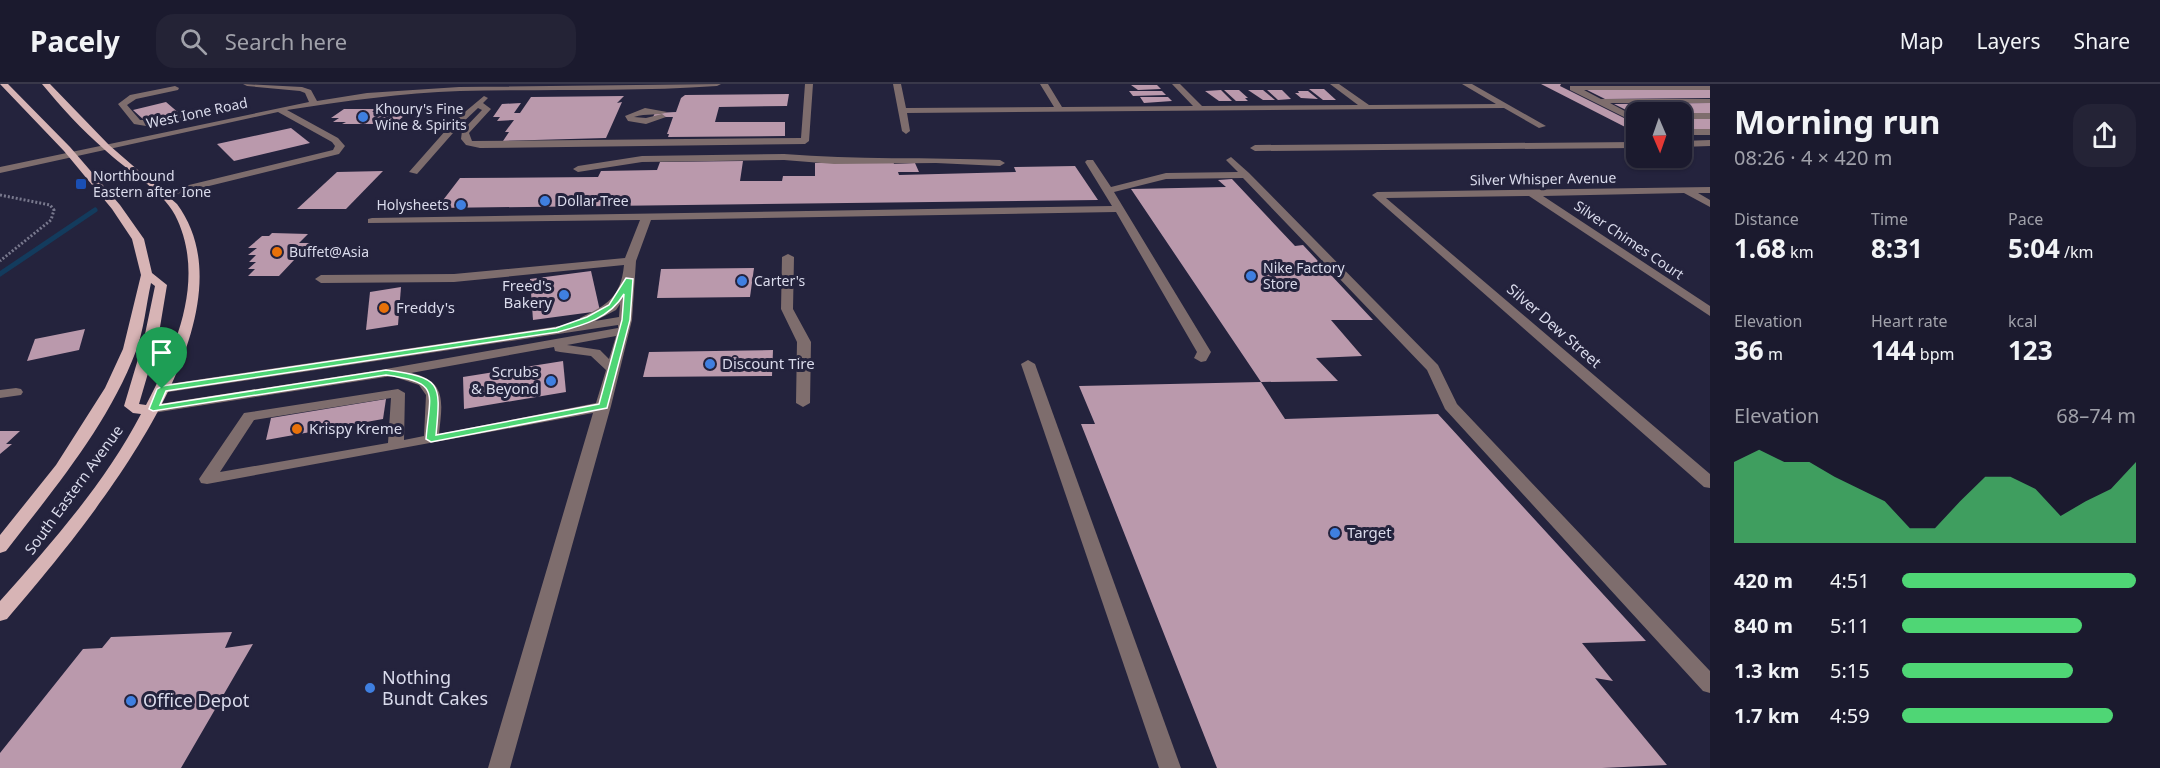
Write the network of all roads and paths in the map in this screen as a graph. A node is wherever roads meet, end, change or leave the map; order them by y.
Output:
1 (4, 84) edge
2 (46, 84) edge
3 (247, 84) edge
4 (717, 84) edge
5 (809, 84) edge
6 (897, 84) edge
7 (1044, 84) edge
8 (1176, 84) edge
9 (1334, 84) edge
10 (1466, 84) edge
11 (1710, 87) edge
12 (175, 88) dead end
13 (495, 88) junction
14 (650, 98) junction
15 (1599, 101) junction
16 (1710, 101) edge
17 (314, 103) junction
18 (478, 104) junction
19 (1505, 106) junction
20 (1367, 107) junction
21 (211, 109) dead end
22 (279, 109) junction
23 (1200, 109) junction
24 (1060, 110) junction
25 (902, 111) junction
26 (1626, 114) edge
27 (1692, 116) edge
28 (1710, 116) edge
29 (1542, 126) dead end
30 (906, 131) dead end
31 (642, 132) junction
32 (1692, 132) edge
33 (1710, 132) edge
34 (1710, 143) edge
35 (1692, 144) edge
36 (1626, 145) edge
37 (106, 147) junction
38 (1255, 148) dead end
39 (72, 154) junction
40 (1231, 160) dead end
41 (247, 162) dead end
42 (1090, 162) dead end
43 (1000, 163) dead end
44 (578, 169) dead end
45 (0, 170) edge
46 (256, 171) junction
47 (414, 172) dead end
48 (1246, 175) junction
49 (1685, 190) junction
50 (1710, 190) edge
51 (1108, 191) junction
52 (1532, 193) junction
53 (0, 195) edge
54 (160, 195) junction
55 (1377, 195) joint
56 (1710, 204) edge
57 (1119, 209) junction
58 (647, 216) junction
59 (372, 221) dead end
60 (788, 257) dead end
61 (0, 261) edge
62 (630, 261) junction
63 (147, 275) junction
64 (321, 279) dead end
65 (629, 279) junction
66 (1710, 312) edge
67 (625, 325) junction
68 (558, 330) junction
69 (1201, 357) dead end
70 (453, 361) junction
71 (1028, 364) dead end
72 (614, 369) junction
73 (386, 373) junction
74 (162, 389) junction
75 (16, 392) dead end
76 (0, 394) edge
77 (803, 403) dead end
78 (604, 406) junction
79 (153, 409) junction
80 (431, 439) junction
81 (396, 446) junction
82 (1710, 483) edge
83 (0, 547) edge
84 (0, 614) edge
85 (1710, 685) edge
86 (499, 768) edge
87 (1170, 768) edge

1 - 39 main road, South Eastern Avenue
2 - 37 main road, South Eastern Avenue
3 - 17 street
4 - 14 street
5 - 31 street
6 - 25 street
7 - 24 street
8 - 23 street
9 - 20 street
10 - 19 street
11 - 15 street
12 - 21 street
13 - 14 street, West Ione Road
13 - 17 street, West Ione Road
13 - 18 street
14 - 31 street
14 - 31 street
15 - 16 street
15 - 26 street
17 - 22 street, West Ione Road
18 - 31 street
18 - 47 street
19 - 20 street
19 - 29 street
20 - 23 street
22 - 37 street, West Ione Road
22 - 46 street
23 - 24 street
24 - 25 street
25 - 30 street
27 - 28 street
32 - 33 street
34 - 35 street
36 - 38 street
37 - 39 street, West Ione Road
37 - 54 main road, South Eastern Avenue
39 - 45 street, West Ione Road
39 - 63 main road, South Eastern Avenue
40 - 48 street
41 - 46 street
42 - 51 street
43 - 44 street
46 - 54 street
48 - 51 street
48 - 85 street
49 - 50 street, Silver Whisper Avenue
49 - 52 street, Silver Whisper Avenue
49 - 56 street
51 - 57 street
52 - 55 street, Silver Whisper Avenue
52 - 66 street, Silver Chimes Court
53 - 61 path
54 - 74 main road, South Eastern Avenue
55 - 82 street, Silver Dew Street
57 - 58 street
57 - 69 street
58 - 59 street
58 - 62 street
60 - 77 street
62 - 64 street
62 - 65 street
63 - 79 main road
63 - 83 main road, South Eastern Avenue
65 - 67 street
65 - 68 street
67 - 68 street
67 - 70 street
67 - 72 street
68 - 74 street
70 - 72 street
70 - 73 street
71 - 87 street
72 - 78 street
73 - 79 street
73 - 80 street
74 - 79 main road, South Eastern Avenue
75 - 76 street
78 - 80 street
78 - 86 street
79 - 84 main road, South Eastern Avenue
80 - 81 street
81 - 81 street

